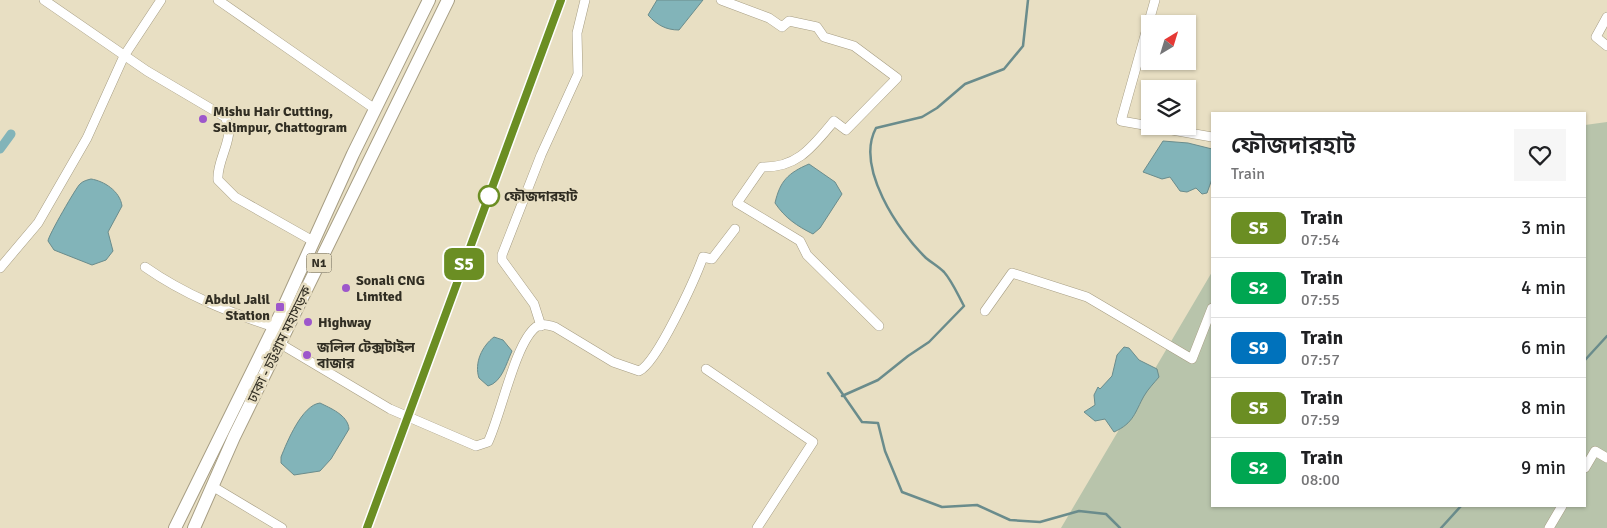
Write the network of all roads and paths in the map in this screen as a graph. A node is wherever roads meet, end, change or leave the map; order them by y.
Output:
1 (44, 0) edge
2 (161, 0) edge
3 (218, 0) edge
4 (429, 0) edge
5 (438, 0) edge
6 (448, 0) edge
7 (585, 0) edge
8 (721, 0) edge
9 (1155, 0) edge
10 (1607, 17) edge
11 (1607, 46) edge
12 (124, 56) junction
13 (384, 92) junction
14 (375, 109) junction
15 (1211, 138) edge
16 (735, 228) dead end
17 (314, 241) junction
18 (145, 267) dead end
19 (0, 268) edge
20 (985, 311) dead end
21 (1211, 311) edge
22 (541, 326) junction
23 (879, 326) dead end
24 (274, 327) junction
25 (279, 343) junction
26 (706, 369) dead end
27 (1607, 458) edge
28 (1586, 466) edge
29 (212, 486) junction
30 (1561, 507) edge
31 (175, 528) edge
32 (194, 528) edge
33 (282, 528) edge
34 (757, 528) edge
35 (1549, 528) edge

1 - 12 street
2 - 12 street
3 - 14 street
4 - 13 highway, ঢাকা - চট্টগ্রাম মহাসড়ক / N1
5 - 13 highway
6 - 25 highway, ঢাকা - চট্টগ্রাম মহাসড়ক / N1
7 - 22 street
8 - 23 street
9 - 15 street
10 - 11 street
12 - 17 street
12 - 19 street
13 - 14 highway, ঢাকা - চট্টগ্রাম মহাসড়ক / N1
14 - 17 highway, ঢাকা - চট্টগ্রাম মহাসড়ক / N1
16 - 22 street
17 - 24 highway, ঢাকা - চট্টগ্রাম মহাসড়ক / N1
18 - 24 street
20 - 21 street
22 - 25 street
24 - 31 highway, ঢাকা - চট্টগ্রাম মহাসড়ক / N1
25 - 29 highway, ঢাকা - চট্টগ্রাম মহাসড়ক / N1
26 - 34 street
27 - 28 street
29 - 32 highway, ঢাকা - চট্টগ্রাম মহাসড়ক / N1
29 - 33 street
30 - 35 street

